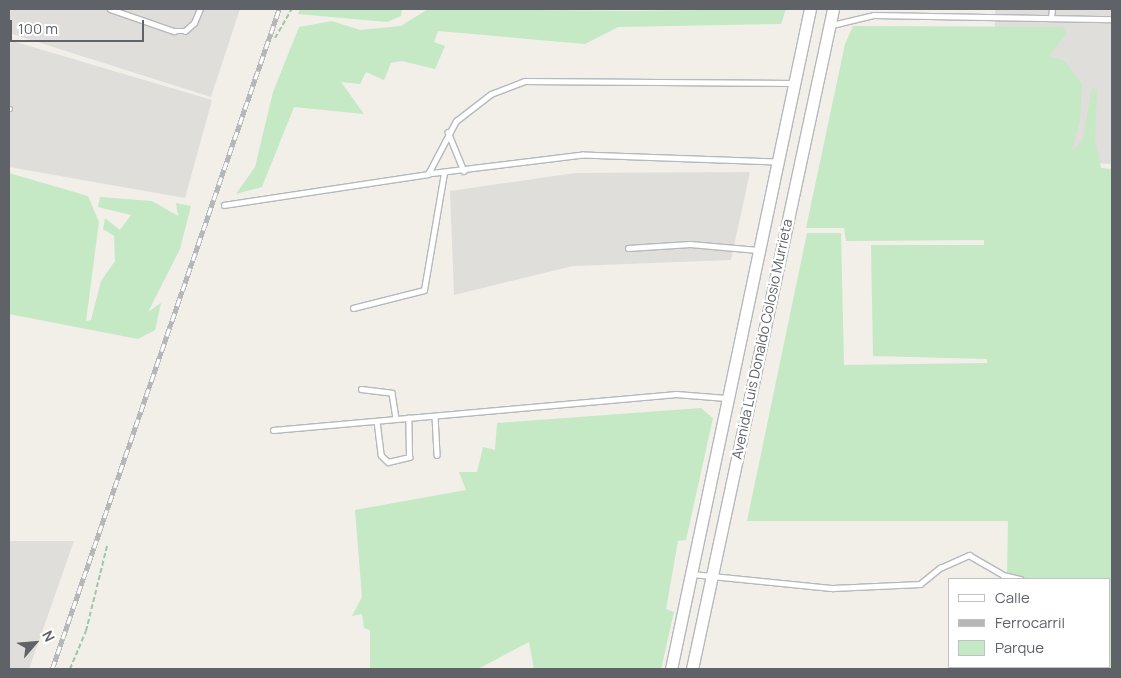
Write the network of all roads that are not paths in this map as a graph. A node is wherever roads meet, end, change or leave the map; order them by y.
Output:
1 (110, 9) edge
2 (200, 9) edge
3 (810, 9) edge
4 (833, 9) edge
5 (864, 9) edge
6 (1052, 9) edge
7 (862, 15) junction
8 (1051, 18) junction
9 (1112, 19) edge
10 (828, 26) junction
11 (794, 83) junction
12 (448, 132) junction
13 (776, 162) junction
14 (798, 168) junction
15 (464, 171) junction
16 (444, 173) junction
17 (428, 174) junction
18 (224, 206) dead end
19 (628, 248) dead end
20 (758, 250) junction
21 (353, 308) dead end
22 (361, 390) dead end
23 (726, 398) junction
24 (435, 416) junction
25 (408, 418) junction
26 (396, 419) junction
27 (377, 421) junction
28 (273, 430) dead end
29 (437, 455) dead end
30 (690, 574) junction
31 (1016, 578) edge
32 (711, 579) junction
33 (670, 669) edge
34 (692, 669) edge

1 - 2 lane
3 - 11 main road, Avenida Luis Donaldo Colosio Murrieta
4 - 10 main road, Avenida Luis Donaldo Colosio Murrieta
5 - 7 lane
6 - 8 lane
7 - 8 lane
7 - 10 lane
8 - 9 lane
10 - 14 main road, Avenida Luis Donaldo Colosio Murrieta
11 - 12 lane
11 - 13 main road, Avenida Luis Donaldo Colosio Murrieta
12 - 15 lane
12 - 17 lane
13 - 14 main road
13 - 15 lane
13 - 20 main road, Avenida Luis Donaldo Colosio Murrieta
14 - 32 main road, Avenida Luis Donaldo Colosio Murrieta
15 - 16 lane
16 - 17 lane
16 - 21 lane
17 - 18 lane
19 - 20 lane
20 - 23 main road, Avenida Luis Donaldo Colosio Murrieta
22 - 26 lane
23 - 24 lane
23 - 30 main road, Avenida Luis Donaldo Colosio Murrieta
24 - 25 lane
24 - 29 lane
25 - 26 lane
25 - 27 lane
26 - 27 lane
27 - 28 lane
30 - 32 lane
30 - 33 main road, Avenida Luis Donaldo Colosio Murrieta
31 - 32 lane
32 - 34 main road, Avenida Luis Donaldo Colosio Murrieta

